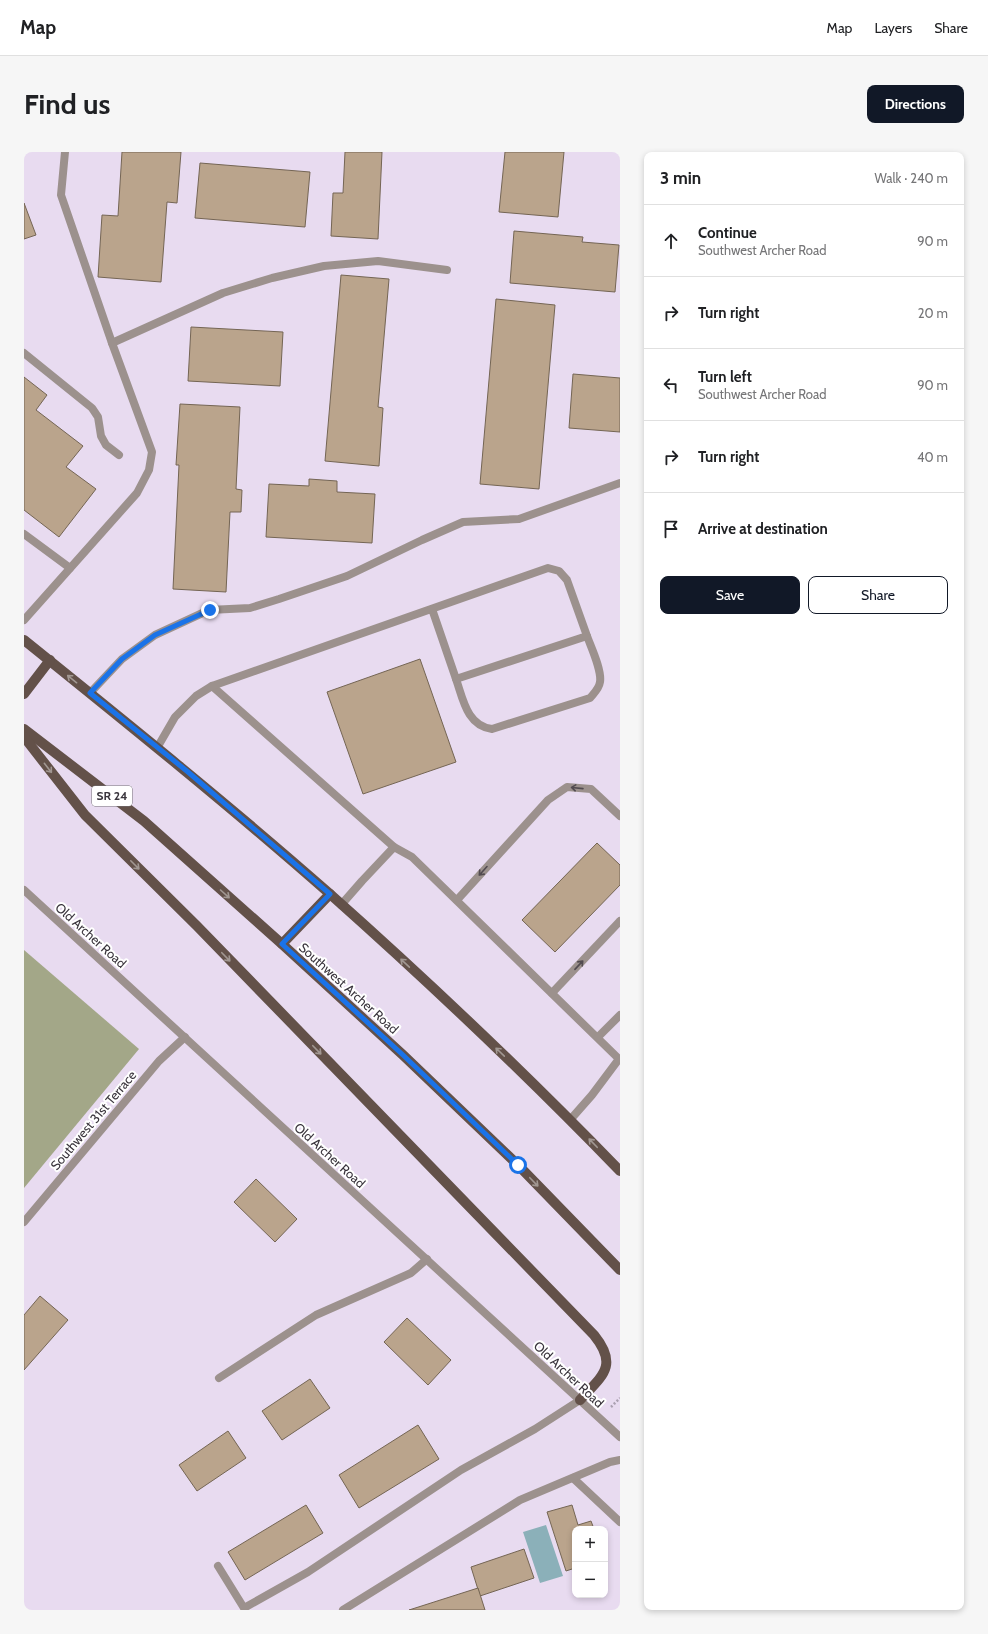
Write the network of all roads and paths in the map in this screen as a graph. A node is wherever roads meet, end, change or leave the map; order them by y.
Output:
1 (65, 152) edge
2 (446, 270) dead end
3 (112, 343) junction
4 (24, 353) edge
5 (119, 455) dead end
6 (620, 483) edge
7 (24, 534) edge
8 (70, 568) junction
9 (432, 609) junction
10 (24, 620) edge
11 (587, 636) junction
12 (24, 640) edge
13 (50, 660) junction
14 (456, 679) junction
15 (212, 686) junction
16 (90, 693) junction
17 (24, 694) edge
18 (24, 729) edge
19 (24, 737) edge
20 (157, 748) junction
21 (620, 816) edge
22 (394, 847) junction
23 (24, 890) edge
24 (330, 894) junction
25 (457, 900) junction
26 (342, 905) junction
27 (620, 921) edge
28 (282, 944) junction
29 (552, 994) junction
30 (620, 1015) edge
31 (185, 1037) junction
32 (598, 1037) junction
33 (619, 1060) edge
34 (570, 1120) junction
35 (620, 1171) edge
36 (24, 1222) edge
37 (426, 1259) junction
38 (620, 1270) edge
39 (219, 1378) dead end
40 (620, 1398) edge
41 (580, 1400) junction
42 (617, 1401) junction
43 (620, 1404) edge
44 (610, 1408) dead end
45 (620, 1437) edge
46 (620, 1460) edge
47 (573, 1478) junction
48 (620, 1522) edge
49 (218, 1566) dead end
50 (343, 1610) edge

1 - 3 street
2 - 3 street
3 - 8 street
4 - 5 street
6 - 16 street
7 - 8 street
8 - 10 street
9 - 11 street
9 - 14 street
9 - 15 street
11 - 14 street
11 - 14 street
12 - 13 main road
16 -> 13 main road
13 - 17 main road
15 - 20 street
15 - 22 street
16 - 20 main road
18 -> 28 main road, Southwest Archer Road / SR 24
19 -> 41 main road
20 - 24 main road
21 -> 25 street
22 - 25 street
22 - 26 street
23 - 31 street, Old Archer Road
24 - 26 main road
24 - 28 main road
25 - 29 street
34 -> 26 main road
29 -> 27 street
28 -> 38 main road, Southwest Archer Road / SR 24
29 - 32 street
30 - 32 street
31 - 36 street, Southwest 31st Terrace
31 - 37 street, Old Archer Road
32 - 33 street
33 - 34 street
35 -> 34 main road
37 - 39 street
37 - 41 street, Old Archer Road
40 - 42 path
41 - 45 street, Old Archer Road
41 - 49 street
42 - 43 path
42 - 44 path
46 - 47 street
47 - 48 street
47 - 50 street

